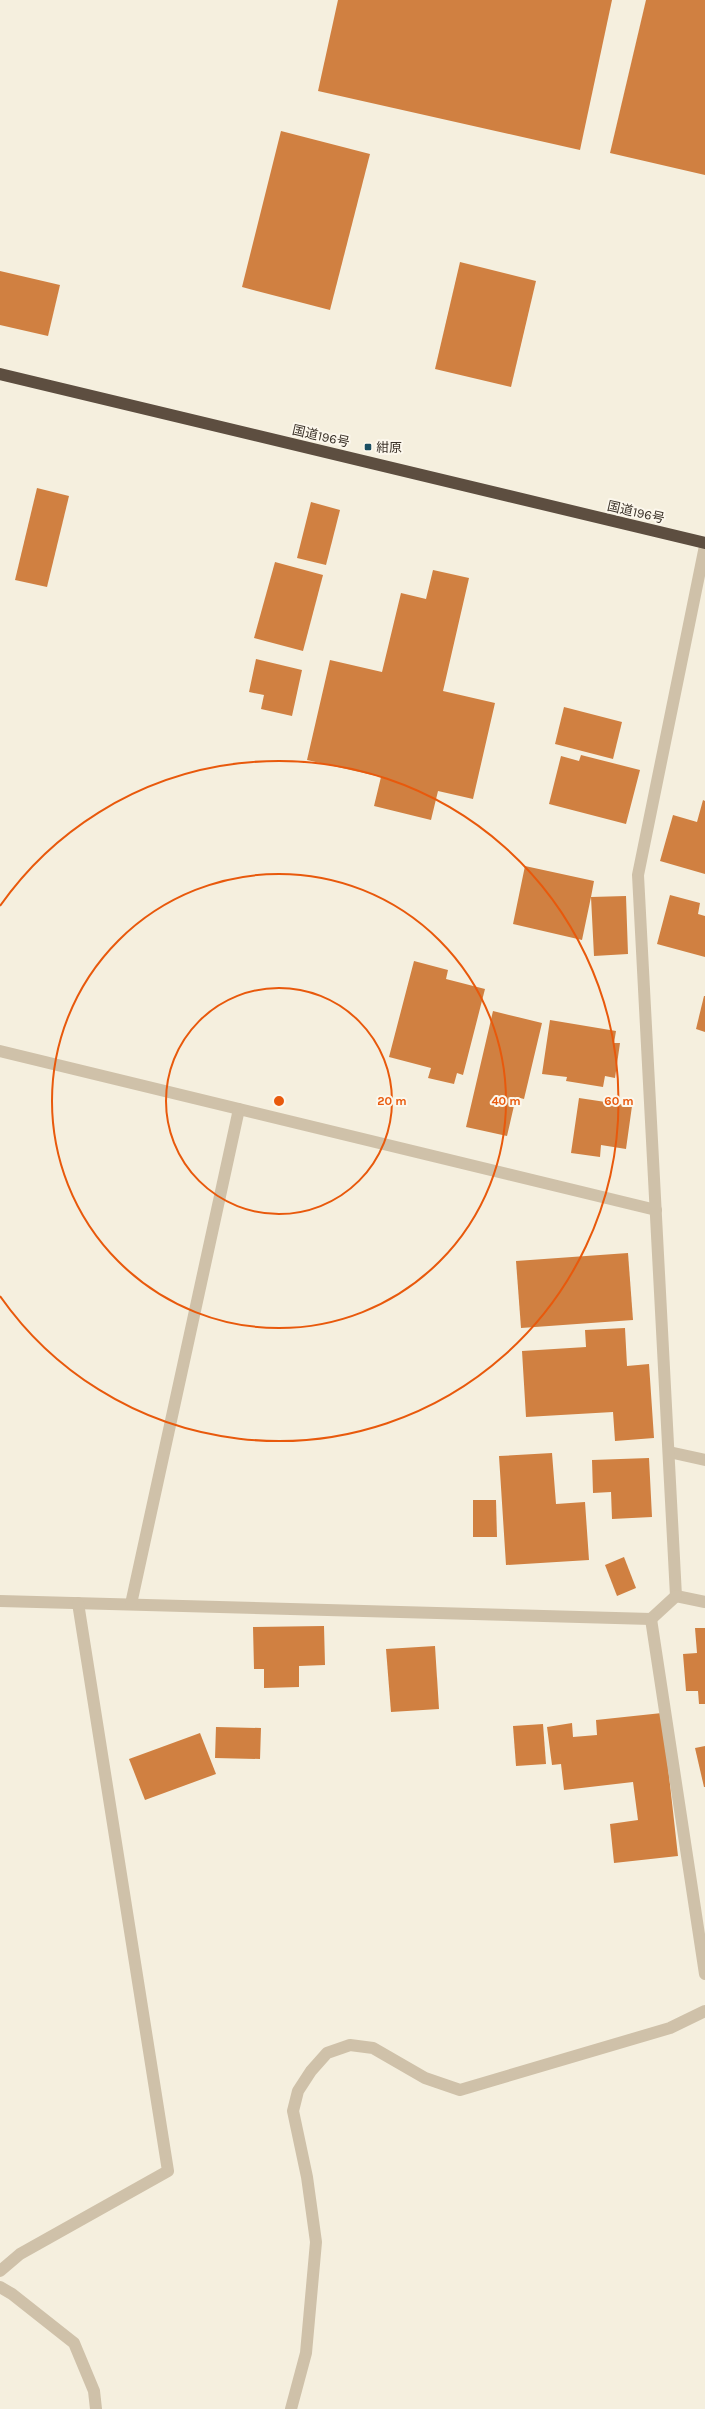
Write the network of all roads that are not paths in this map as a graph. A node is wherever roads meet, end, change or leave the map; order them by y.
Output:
1 (0, 374) edge
2 (705, 542) edge
3 (705, 546) edge
4 (0, 1051) edge
5 (239, 1109) junction
6 (656, 1210) junction
7 (669, 1452) junction
8 (705, 1460) edge
9 (676, 1596) junction
10 (0, 1601) edge
11 (705, 1602) edge
12 (78, 1603) junction
13 (131, 1604) junction
14 (651, 1619) junction
15 (705, 1974) edge
16 (705, 2011) edge
17 (0, 2271) edge
18 (0, 2287) edge
19 (96, 2409) edge
20 (291, 2409) edge

1 - 2 highway, 国道196号
3 - 6 street
4 - 5 street
5 - 6 street
5 - 13 street
6 - 7 street
7 - 8 street
7 - 9 street
9 - 11 street
9 - 14 street
10 - 12 street
12 - 13 street
12 - 17 street
13 - 14 street
14 - 15 street
16 - 20 street
18 - 19 street

